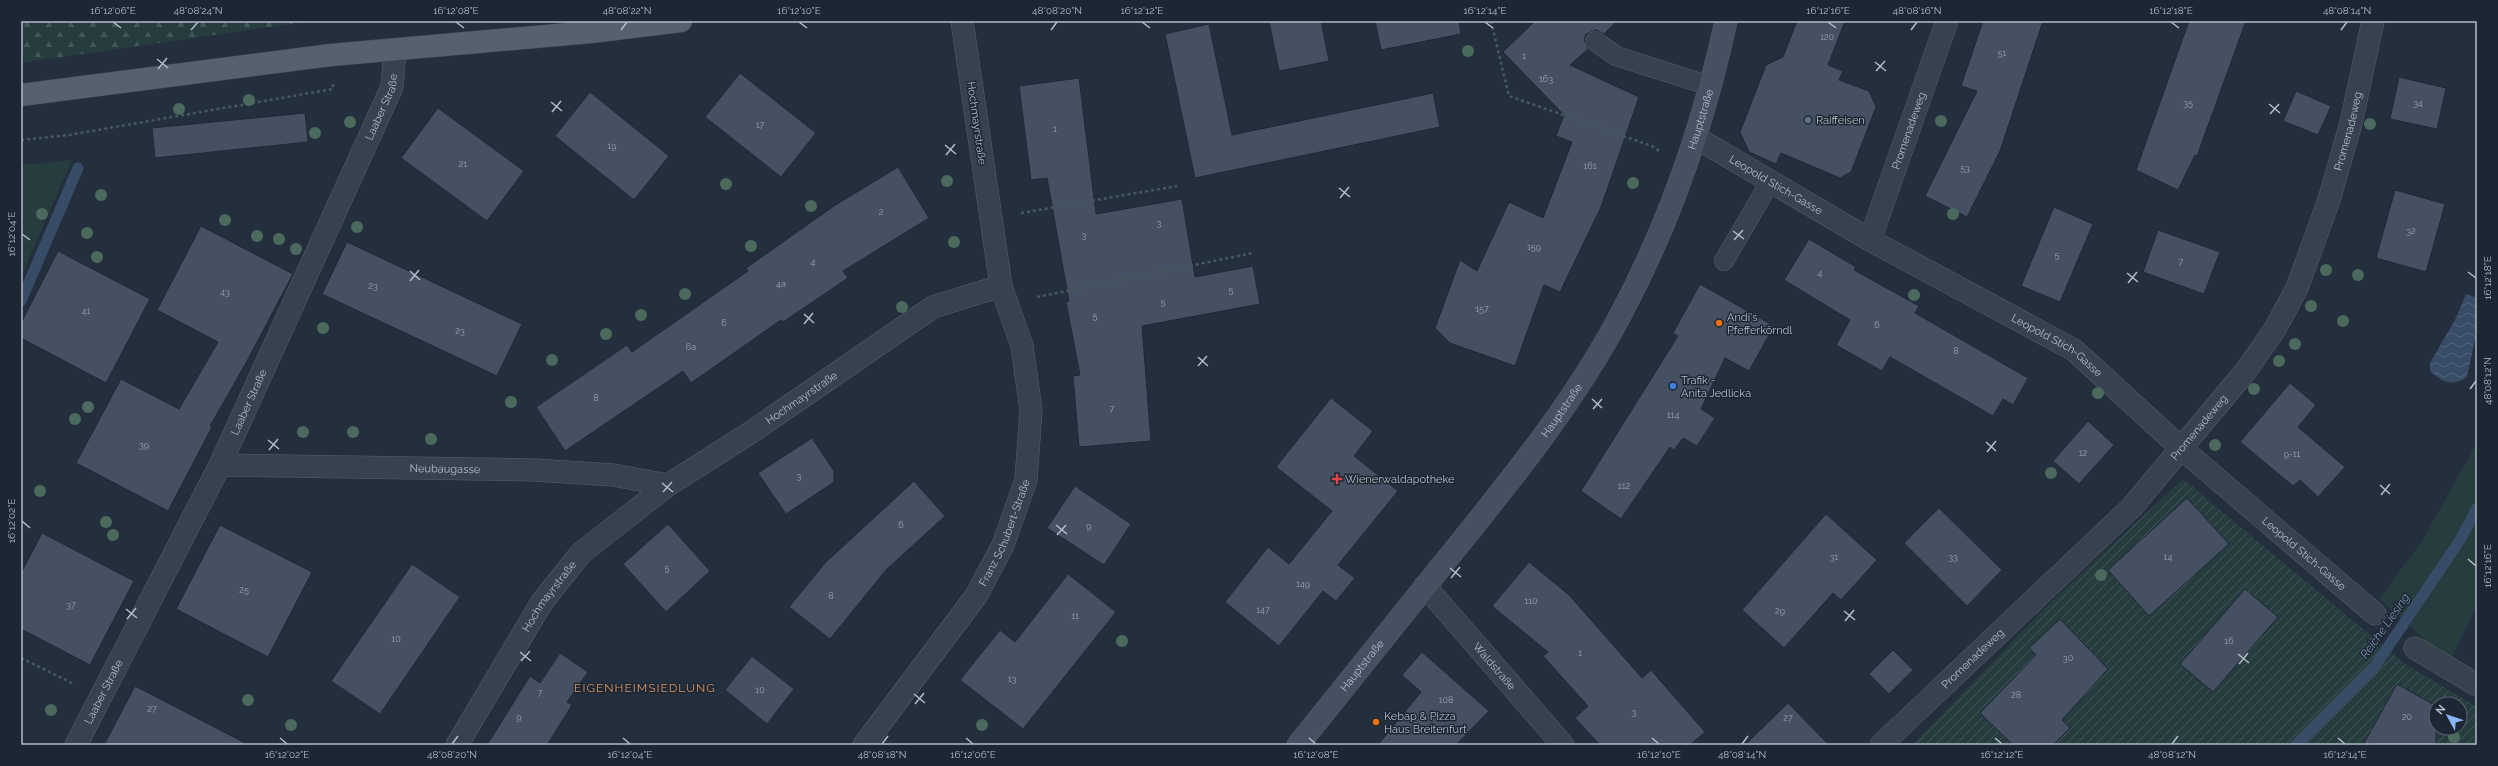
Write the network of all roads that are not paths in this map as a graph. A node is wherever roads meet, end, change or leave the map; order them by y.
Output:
1 (681, 21) edge
2 (962, 21) edge
3 (1726, 21) edge
4 (1947, 21) edge
5 (2373, 21) edge
6 (1595, 42) dead end
7 (395, 50) junction
8 (1710, 86) junction
9 (21, 95) edge
10 (1695, 137) junction
11 (1770, 182) junction
12 (1870, 240) junction
13 (1724, 261) dead end
14 (1004, 294) junction
15 (2182, 448) junction
16 (220, 465) junction
17 (668, 485) junction
18 (1425, 586) junction
19 (2375, 614) dead end
20 (2415, 648) dead end
21 (2477, 685) edge
22 (76, 745) edge
23 (457, 745) edge
24 (864, 745) edge
25 (1298, 745) edge
26 (1563, 745) edge
27 (1882, 745) edge

1 - 7 main road
2 - 14 street, Hochmayrstraße
3 - 8 main road, Hauptstraße
4 - 12 street, Promenadeweg
5 - 15 street, Promenadeweg
6 - 8 lane
7 - 9 main road
7 - 16 street, Laaber Straße
8 - 10 main road, Hauptstraße
10 - 11 street, Leopold Stich-Gasse
10 - 18 main road, Hauptstraße
11 - 12 street, Leopold Stich-Gasse
11 - 13 lane
12 - 15 street, Leopold Stich-Gasse
14 - 17 street, Hochmayrstraße
14 - 24 street, Franz Schubert-Straße
15 - 19 street, Leopold Stich-Gasse
15 - 27 street, Promenadeweg
16 - 17 street, Neubaugasse
16 - 22 street, Laaber Straße
17 - 23 street, Hochmayrstraße
18 - 25 main road, Hauptstraße
18 - 26 street, Waldstraße
20 - 21 street

